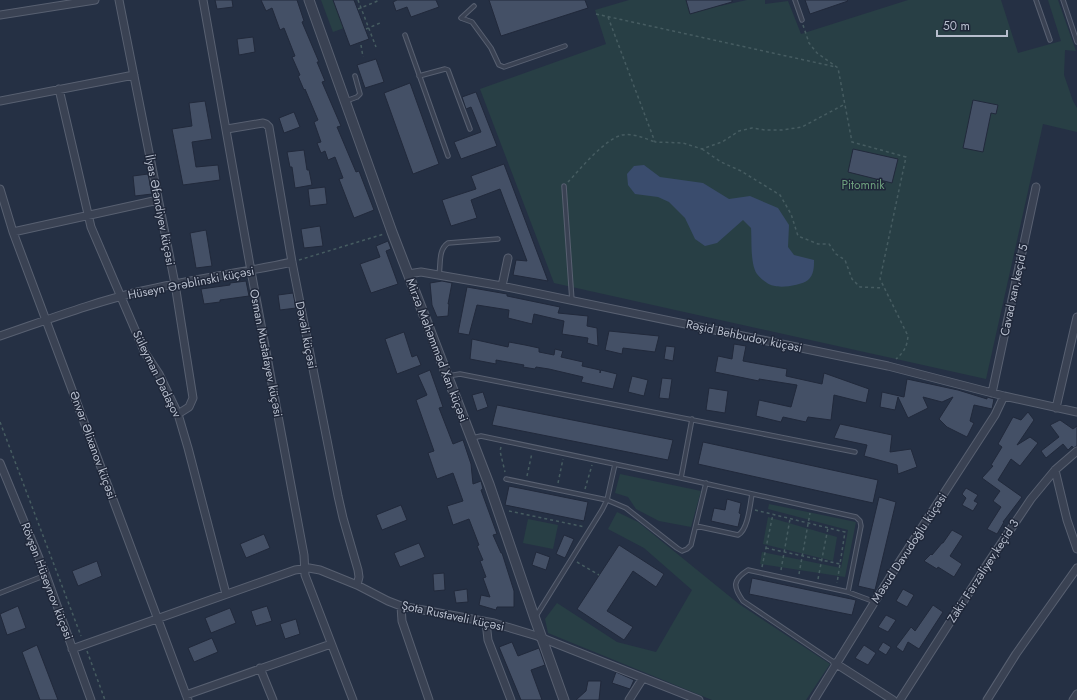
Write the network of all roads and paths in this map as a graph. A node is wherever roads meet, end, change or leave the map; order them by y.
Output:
1 (95, 0) edge
2 (119, 0) edge
3 (203, 0) edge
4 (308, 0) edge
5 (358, 0) edge
6 (380, 0) edge
7 (795, 0) edge
8 (1036, 0) edge
9 (1063, 0) edge
10 (474, 6) dead end
11 (361, 8) junction
12 (358, 9) dead end
13 (596, 14) dead end
14 (0, 15) edge
15 (608, 17) junction
16 (802, 20) joint
17 (380, 23) dead end
18 (369, 27) junction
19 (366, 29) dead end
20 (1075, 32) edge
21 (405, 35) dead end
22 (1050, 40) dead end
23 (1077, 42) edge
24 (360, 44) dead end
25 (565, 46) dead end
26 (376, 47) dead end
27 (364, 57) dead end
28 (838, 68) junction
29 (134, 75) junction
30 (355, 76) dead end
31 (419, 76) junction
32 (59, 89) junction
33 (0, 101) edge
34 (345, 101) junction
35 (845, 104) junction
36 (227, 129) junction
37 (470, 129) dead end
38 (654, 142) junction
39 (702, 149) junction
40 (448, 156) dead end
41 (564, 186) joint
42 (1036, 187) dead end
43 (0, 189) edge
44 (158, 200) junction
45 (88, 216) junction
46 (13, 232) junction
47 (384, 234) dead end
48 (498, 239) dead end
49 (508, 258) dead end
50 (292, 262) junction
51 (251, 271) junction
52 (408, 274) junction
53 (439, 275) junction
54 (175, 284) junction
55 (502, 286) junction
56 (883, 288) junction
57 (122, 296) junction
58 (572, 301) junction
59 (1077, 316) edge
60 (46, 320) junction
61 (0, 336) edge
62 (888, 366) junction
63 (447, 376) junction
64 (992, 393) junction
65 (1004, 396) junction
66 (1056, 408) junction
67 (1077, 412) edge
68 (178, 414) junction
69 (692, 419) junction
70 (0, 422) edge
71 (471, 438) junction
72 (502, 441) junction
73 (533, 447) junction
74 (855, 452) dead end
75 (1077, 452) edge
76 (565, 454) junction
77 (593, 460) junction
78 (0, 463) edge
79 (615, 464) junction
80 (1055, 470) junction
81 (681, 478) junction
82 (506, 479) joint
83 (525, 483) junction
84 (706, 483) junction
85 (557, 490) junction
86 (752, 494) junction
87 (584, 496) junction
88 (607, 500) junction
89 (811, 507) junction
90 (749, 509) junction
91 (509, 511) dead end
92 (773, 514) junction
93 (790, 519) junction
94 (808, 523) junction
95 (696, 526) junction
96 (591, 528) junction
97 (828, 528) junction
98 (766, 548) junction
99 (1077, 549) edge
100 (784, 552) junction
101 (802, 556) junction
102 (572, 559) junction
103 (822, 560) junction
104 (840, 564) junction
105 (305, 568) junction
106 (1077, 568) edge
107 (761, 573) junction
108 (46, 575) junction
109 (599, 575) dead end
110 (780, 577) junction
111 (798, 580) junction
112 (817, 584) junction
113 (357, 585) junction
114 (836, 588) junction
115 (848, 592) junction
116 (0, 593) edge
117 (226, 594) junction
118 (875, 602) junction
119 (401, 606) junction
120 (157, 619) junction
121 (535, 619) junction
122 (486, 622) junction
123 (541, 637) junction
124 (331, 644) junction
125 (84, 645) junction
126 (72, 649) junction
127 (836, 663) junction
128 (260, 668) junction
129 (643, 678) junction
130 (1077, 694) edge
131 (187, 697) edge
132 (91, 700) edge
133 (105, 700) edge
134 (272, 700) edge
135 (352, 700) edge
136 (430, 700) edge
137 (511, 700) edge
138 (564, 700) edge
139 (629, 700) edge
140 (699, 700) edge
141 (814, 700) edge
142 (893, 700) edge
143 (900, 700) edge
144 (987, 700) edge
145 (1073, 700) edge

1 - 14 street
2 - 29 street, İlyas Əfəndiyev küçəsi
3 - 36 street, Osman Mustafayev küçəsi
4 - 34 street, Mirzə Məhəmməd Xan küçəsi
5 - 11 path
6 - 11 path
7 - 16 lane
8 - 22 lane
9 - 20 lane
10 - 25 lane
11 - 12 path
11 - 18 path
13 - 15 path
15 - 28 path
15 - 38 path
16 - 28 path
17 - 18 path
18 - 19 path
18 - 26 path
20 - 23 lane
21 - 31 lane
24 - 27 path
28 - 35 path
29 - 32 street
29 - 44 street, İlyas Əfəndiyev küçəsi
30 - 34 lane
31 - 37 lane
31 - 40 lane
32 - 33 street
32 - 45 street, Süleyman Dadaşov
34 - 52 street, Mirzə Məhəmməd Xan küçəsi
35 - 39 path
35 - 56 path
36 - 50 street, Dəvəli küçəsi
36 - 51 street, Osman Mustafayev küçəsi
38 - 39 path
38 - 41 path
39 - 56 path
41 - 58 lane
42 - 64 street, Cavad xan,keçid 5
43 - 46 street, Ənvər Əlixanov küçəsi
44 - 45 street
44 - 54 street, İlyas Əfəndiyev küçəsi
45 - 46 street
45 - 57 street, Süleyman Dadaşov
46 - 60 street, Ənvər Əlixanov küçəsi
47 - 50 path
48 - 53 lane
49 - 55 street
50 - 51 street, Hüseyn Ərəblinski küçəsi
50 - 113 street, Dəvəli küçəsi
51 - 54 street, Hüseyn Ərəblinski küçəsi
51 - 105 street, Osman Mustafayev küçəsi
52 - 53 street, Rəşid Behbudov küçəsi
52 - 63 street, Mirzə Məhəmməd Xan küçəsi
53 - 55 street, Rəşid Behbudov küçəsi
54 - 57 street, Hüseyn Ərəblinski küçəsi
54 - 68 street, İlyas Əfəndiyev küçəsi
55 - 58 street, Rəşid Behbudov küçəsi
56 - 62 path
57 - 60 street, Hüseyn Ərəblinski küçəsi
57 - 68 street, Süleyman Dadaşov
58 - 62 street, Rəşid Behbudov küçəsi
59 - 66 street
60 - 61 street, Hüseyn Ərəblinski küçəsi
60 - 120 street, Ənvər Əlixanov küçəsi
62 - 64 street, Rəşid Behbudov küçəsi
63 - 69 lane
63 - 71 street, Mirzə Məhəmməd Xan küçəsi
64 - 65 street, Rəşid Behbudov küçəsi
65 - 66 street, Rəşid Behbudov küçəsi
65 - 118 street, Məsud Davudoğlu küçəsi
66 - 67 street, Rəşid Behbudov küçəsi
68 - 117 street, Süleyman Dadaşov
69 - 74 lane
69 - 81 lane
70 - 125 path
71 - 72 lane
71 - 121 street, Mirzə Məhəmməd Xan küçəsi
72 - 73 lane
72 - 82 path
73 - 76 lane
73 - 83 path
75 - 80 street, Zakir Fərzəliyev,keçid 3
76 - 77 lane
76 - 85 path
77 - 79 lane
77 - 87 path
78 - 108 street, Rövşən Hüseynov küçəsi
79 - 81 lane
79 - 88 lane
80 - 99 street
80 - 143 street, Zakir Fərzəliyev,keçid 3
81 - 84 lane
82 - 83 lane
83 - 85 lane
84 - 86 lane
84 - 95 lane
85 - 87 lane
86 - 89 lane
86 - 90 lane
87 - 88 lane
88 - 95 lane
88 - 96 lane
89 - 94 path
89 - 115 lane
90 - 92 path
90 - 95 lane
91 - 96 path
92 - 93 path
92 - 98 path
93 - 94 path
93 - 100 path
94 - 97 path
94 - 101 path
96 - 102 lane
97 - 103 path
97 - 104 path
98 - 100 path
98 - 107 path
100 - 101 path
100 - 110 path
101 - 103 path
101 - 111 path
102 - 109 path
102 - 121 lane
103 - 104 path
103 - 112 path
104 - 114 path
105 - 113 street, Şota Rustaveli küçəsi
105 - 117 street, Şota Rustaveli küçəsi
105 - 124 street, Osman Mustafayev küçəsi
106 - 144 street
107 - 110 lane
107 - 127 lane
108 - 116 lane
108 - 126 street, Rövşən Hüseynov küçəsi
110 - 111 lane
111 - 112 lane
112 - 114 lane
113 - 119 street, Şota Rustaveli küçəsi
114 - 115 lane
115 - 118 lane
117 - 120 street, Şota Rustaveli küçəsi
118 - 127 street, Məsud Davudoğlu küçəsi
119 - 122 street, Şota Rustaveli küçəsi
119 - 136 street
120 - 125 street, Şota Rustaveli küçəsi
120 - 131 street, Ənvər Əlixanov küçəsi
121 - 123 street, Mirzə Məhəmməd Xan küçəsi
122 - 123 street, Şota Rustaveli küçəsi
122 - 137 street
123 - 129 street, Şota Rustaveli küçəsi
123 - 138 street, Mirzə Məhəmməd Xan küçəsi
124 - 128 street
124 - 135 street, Osman Mustafayev küçəsi
125 - 126 street, Şota Rustaveli küçəsi
125 - 133 path
126 - 132 street, Rövşən Hüseynov küçəsi
127 - 141 street, Məsud Davudoğlu küçəsi
127 - 142 street
128 - 131 street
128 - 134 street
129 - 139 street
129 - 140 street, Şota Rustaveli küçəsi
130 - 145 street

